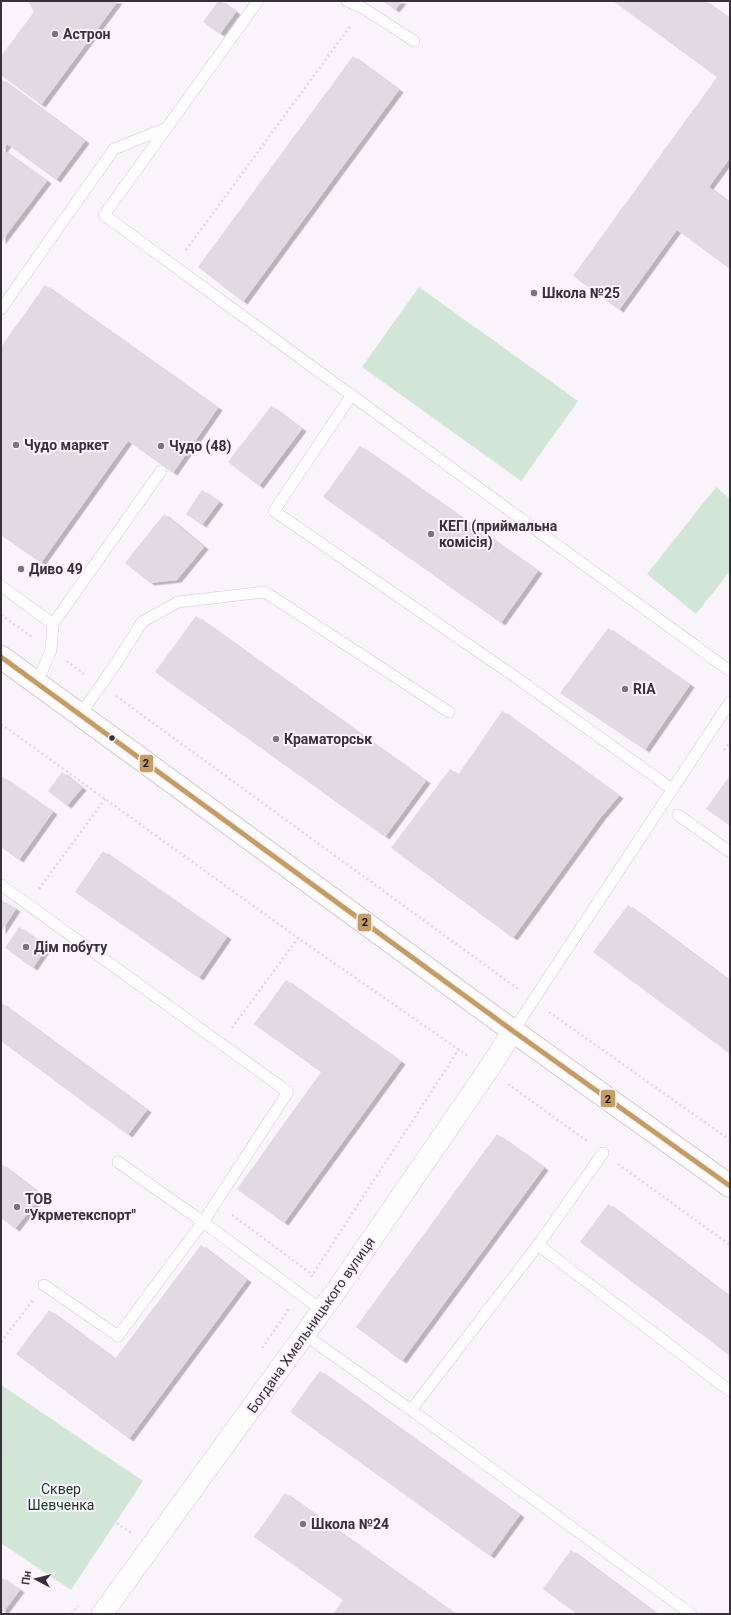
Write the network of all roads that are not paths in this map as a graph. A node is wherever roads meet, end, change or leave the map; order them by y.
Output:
1 (258, 1) edge
2 (347, 1) edge
3 (414, 41) dead end
4 (165, 129) junction
5 (1, 307) edge
6 (351, 396) junction
7 (162, 471) dead end
8 (1, 586) edge
9 (53, 624) junction
10 (1, 657) edge
11 (730, 671) edge
12 (37, 683) junction
13 (730, 702) edge
14 (450, 712) dead end
15 (80, 715) junction
16 (672, 789) junction
17 (678, 815) dead end
18 (730, 852) edge
19 (1, 885) edge
20 (512, 1031) junction
21 (603, 1153) road end
22 (118, 1162) dead end
23 (730, 1186) edge
24 (202, 1222) junction
25 (538, 1245) junction
26 (44, 1285) road end
27 (323, 1311) junction
28 (305, 1335) junction
29 (730, 1391) edge
30 (411, 1410) junction
31 (102, 1614) edge
32 (691, 1614) edge

1 - 4 lane
2 - 3 lane
4 - 5 lane
4 - 6 lane
6 - 11 lane
6 - 16 lane
7 - 9 lane
8 - 9 lane
9 - 12 lane
10 - 12 street
12 - 15 street
13 - 16 lane
14 - 15 lane
15 - 20 street
16 - 20 lane
17 - 18 lane
19 - 24 lane
20 - 23 street
20 - 27 street, Богдана Хмельницького вулиця
21 - 25 lane
22 - 24 lane
24 - 26 lane
24 - 27 lane
25 - 29 lane
25 - 30 lane
27 - 28 street, Богдана Хмельницького вулиця
28 - 30 lane
28 - 31 street, Богдана Хмельницького вулиця
30 - 32 lane

